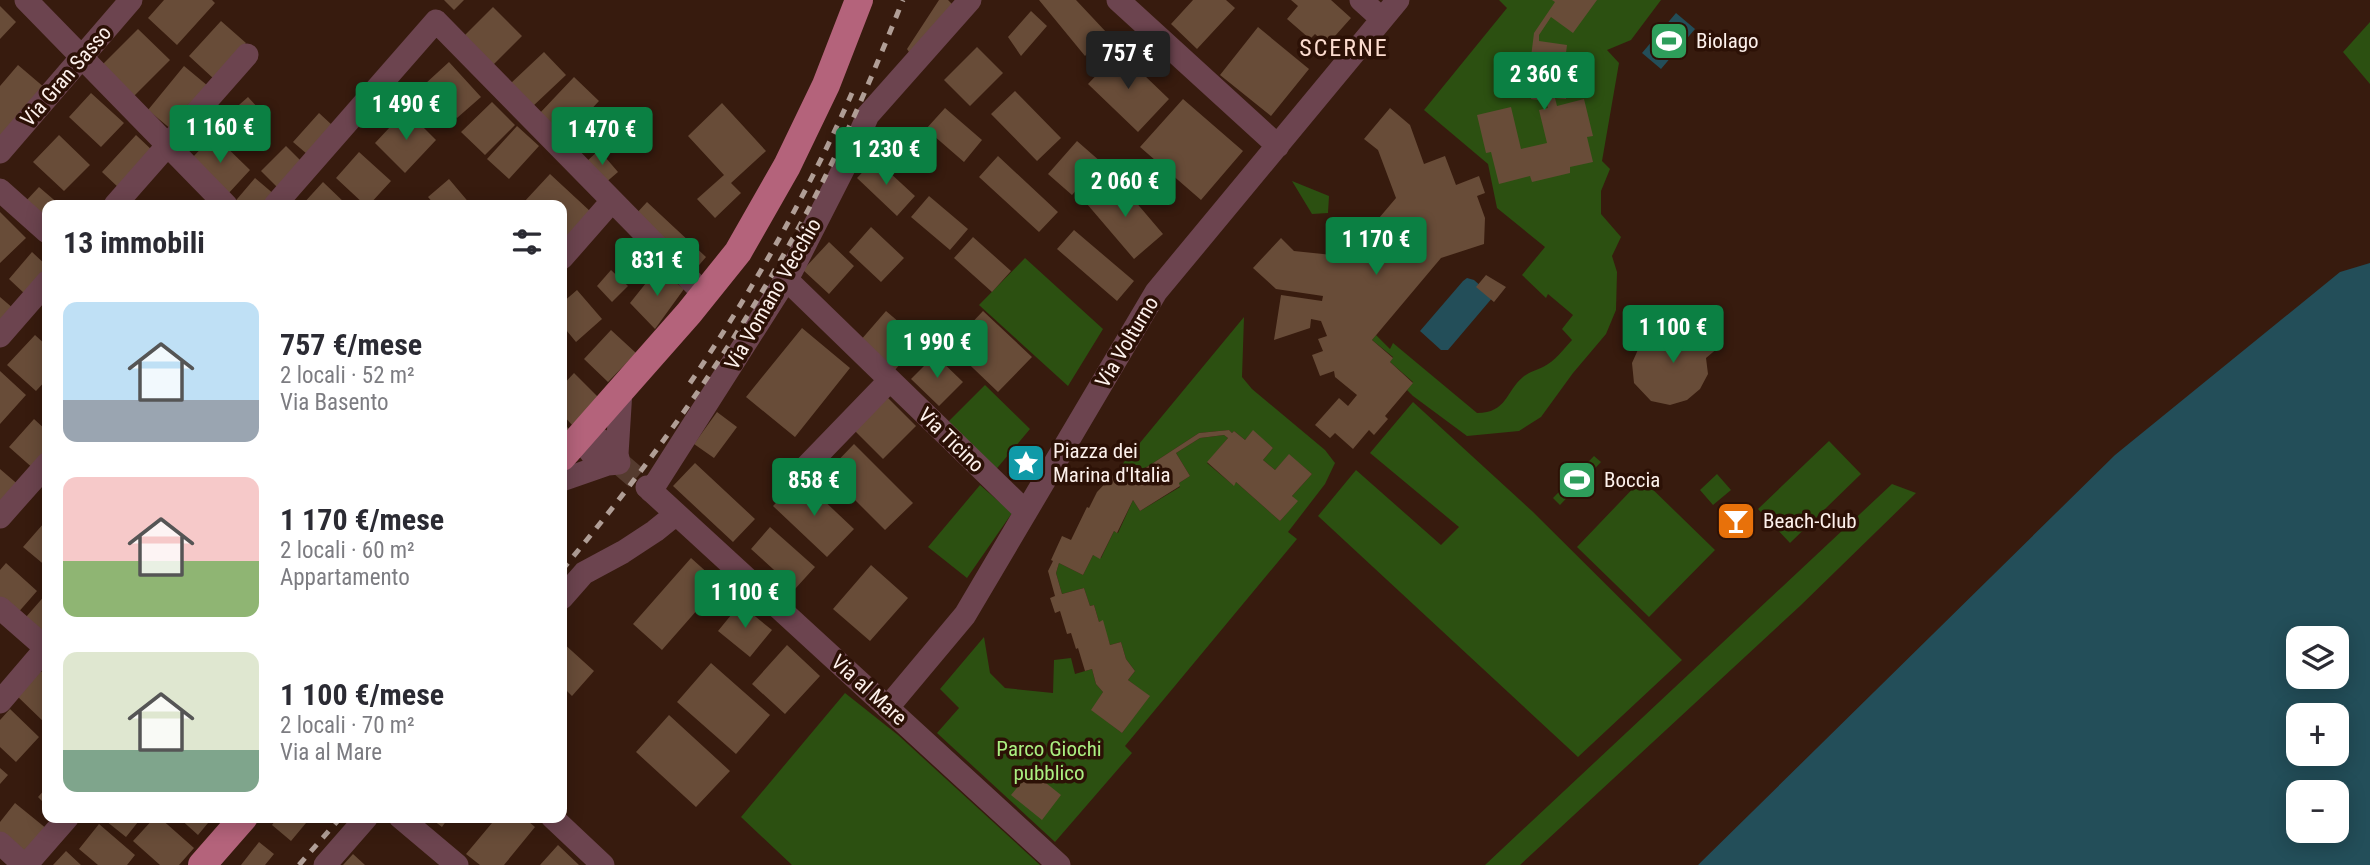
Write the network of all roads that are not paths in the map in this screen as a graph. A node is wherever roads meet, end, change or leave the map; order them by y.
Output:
1 (26, 0) edge
2 (131, 0) edge
3 (859, 0) edge
4 (970, 0) edge
5 (1118, 0) edge
6 (1361, 0) edge
7 (1398, 0) edge
8 (1382, 19) junction
9 (247, 55) dead end
10 (82, 57) junction
11 (168, 145) junction
12 (1278, 146) junction
13 (0, 152) edge
14 (0, 190) edge
15 (120, 200) edge
16 (221, 200) edge
17 (279, 200) edge
18 (612, 201) junction
19 (42, 228) edge
20 (567, 252) edge
21 (786, 279) junction
22 (42, 288) edge
23 (704, 294) junction
24 (0, 336) edge
25 (890, 380) junction
26 (621, 390) junction
27 (581, 435) junction
28 (567, 451) edge
29 (612, 459) junction
30 (42, 470) edge
31 (803, 470) dead end
32 (567, 478) edge
33 (649, 489) joint
34 (1026, 512) junction
35 (676, 514) junction
36 (0, 517) edge
37 (567, 592) edge
38 (0, 608) edge
39 (42, 644) edge
40 (42, 654) edge
41 (0, 702) edge
42 (888, 707) junction
43 (63, 823) edge
44 (238, 823) edge
45 (362, 823) edge
46 (391, 823) edge
47 (407, 823) edge
48 (558, 823) edge
49 (0, 843) edge
50 (25, 865) edge
51 (202, 865) edge
52 (325, 865) edge
53 (440, 865) edge
54 (457, 865) edge
55 (603, 865) edge
56 (1059, 865) edge

1 - 10 street
2 - 10 street, Via Gran Sasso
3 - 23 main road
4 - 21 street, Via Vomano Vecchio
5 - 12 street
6 - 8 street
7 - 8 street, Via Volturno
8 - 12 street, Via Volturno
9 - 11 street
10 - 11 street
10 - 13 street, Via Gran Sasso
11 - 15 street
11 - 16 street
12 - 34 street, Via Volturno
14 - 19 street
17 - 18 street
18 - 20 street
18 - 23 street
21 - 25 street, Via Ticino
21 - 33 street, Via Vomano Vecchio
22 - 24 street
23 - 26 main road
25 - 31 street
25 - 34 street, Via Ticino
26 - 27 main road
26 - 29 street
27 - 28 main road
27 - 29 street
29 - 32 street
30 - 36 street
33 - 35 street, Via al Mare
34 - 42 street, Via Volturno
35 - 37 street
35 - 42 street, Via al Mare
38 - 39 street
40 - 41 street
42 - 56 street, Via al Mare
43 - 50 street
44 - 51 main road
45 - 52 street
46 - 53 street
47 - 54 street
48 - 55 street
49 - 50 street

